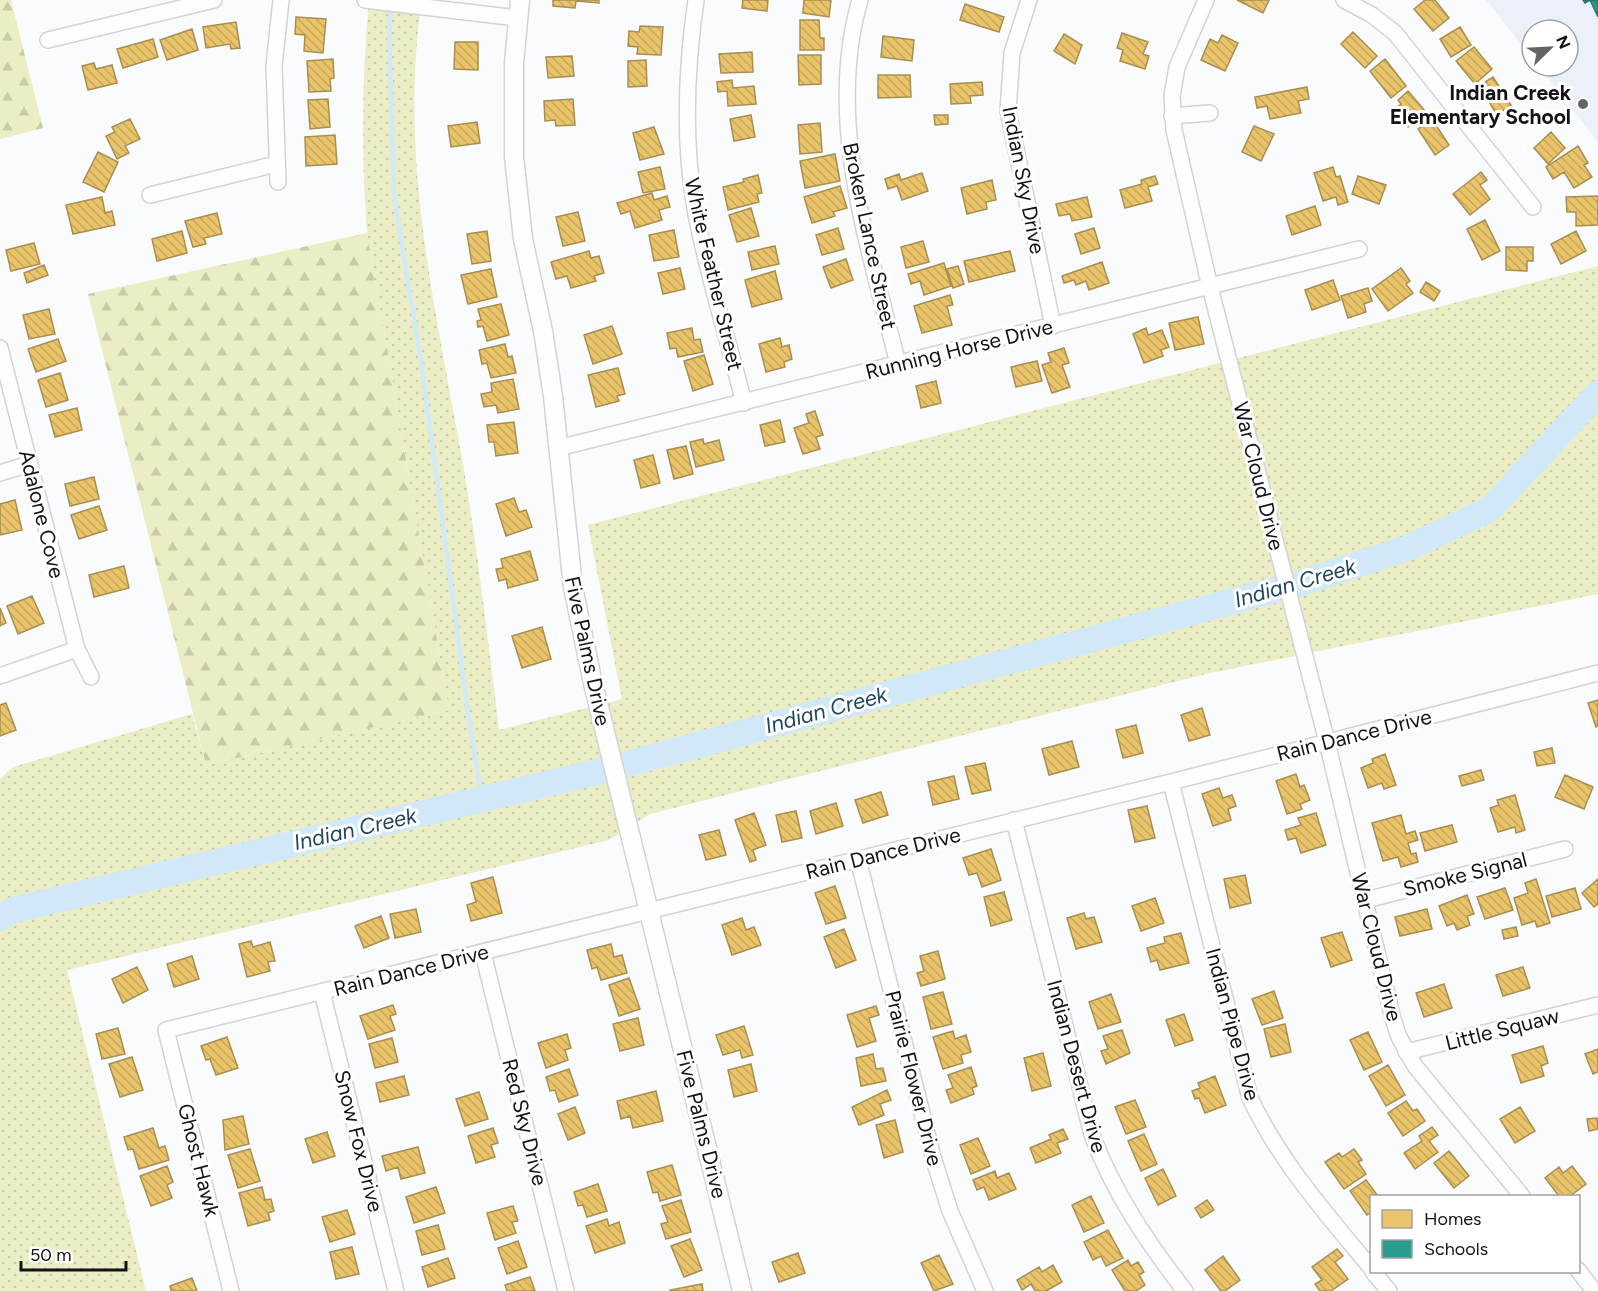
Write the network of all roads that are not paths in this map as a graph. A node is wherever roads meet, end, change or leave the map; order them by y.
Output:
1 (214, 0) edge
2 (281, 0) edge
3 (365, 0) edge
4 (696, 0) edge
5 (860, 0) edge
6 (1029, 0) edge
7 (1206, 0) edge
8 (1344, 0) edge
9 (518, 9) edge
10 (48, 40) dead end
11 (1210, 113) dead end
12 (1172, 116) junction
13 (276, 164) junction
14 (278, 182) dead end
15 (150, 195) dead end
16 (1533, 207) dead end
17 (1359, 249) dead end
18 (1210, 287) junction
19 (1053, 326) junction
20 (0, 348) edge
21 (898, 364) junction
22 (744, 403) junction
23 (558, 448) junction
24 (29, 464) junction
25 (0, 473) edge
26 (76, 650) junction
27 (1598, 673) edge
28 (0, 676) edge
29 (91, 677) dead end
30 (1327, 742) junction
31 (1171, 782) junction
32 (1014, 820) junction
33 (1565, 849) dead end
34 (858, 859) junction
35 (1366, 900) junction
36 (650, 912) junction
37 (483, 953) junction
38 (322, 992) junction
39 (1598, 1005) edge
40 (166, 1030) joint
41 (1406, 1052) junction
42 (1520, 1195) edge
43 (1370, 1268) edge
44 (1374, 1273) edge
45 (1580, 1273) edge
46 (231, 1291) edge
47 (396, 1291) edge
48 (566, 1291) edge
49 (741, 1291) edge
50 (985, 1291) edge
51 (1185, 1291) edge
52 (1389, 1291) edge
53 (1594, 1291) edge

1 - 10 street
2 - 13 street
3 - 9 street
4 - 22 street, White Feather Street
5 - 21 street, Broken Lance Street
6 - 19 street, Indian Sky Drive
7 - 12 street, War Cloud Drive
8 - 16 street
9 - 23 street, Five Palms Drive
11 - 12 street
12 - 18 street, War Cloud Drive
13 - 14 street
13 - 15 street
17 - 18 street, Running Horse Drive
18 - 19 street, Running Horse Drive
18 - 30 street, War Cloud Drive
19 - 21 street, Running Horse Drive
20 - 24 street, Adalone Cove
21 - 22 street, Running Horse Drive
22 - 23 street, Running Horse Drive
23 - 36 street, Five Palms Drive
24 - 25 street
24 - 26 street, Adalone Cove
26 - 28 street
26 - 29 street, Adalone Cove
27 - 30 street, Rain Dance Drive
30 - 31 street, Rain Dance Drive
30 - 35 street, War Cloud Drive
31 - 32 street, Rain Dance Drive
31 - 43 street, Indian Pipe Drive
32 - 34 street, Rain Dance Drive
32 - 51 street, Indian Desert Drive
33 - 35 street, Smoke Signal
34 - 36 street, Rain Dance Drive
34 - 50 street, Prairie Flower Drive
35 - 41 street, War Cloud Drive
36 - 37 street, Rain Dance Drive
36 - 49 street, Five Palms Drive
37 - 38 street, Rain Dance Drive
37 - 48 street, Red Sky Drive
38 - 40 street, Rain Dance Drive
38 - 47 street, Snow Fox Drive
39 - 41 street, Little Squaw
40 - 46 street, Ghost Hawk
41 - 42 street, War Cloud Drive
44 - 52 street, Indian Pipe Drive
45 - 53 street

